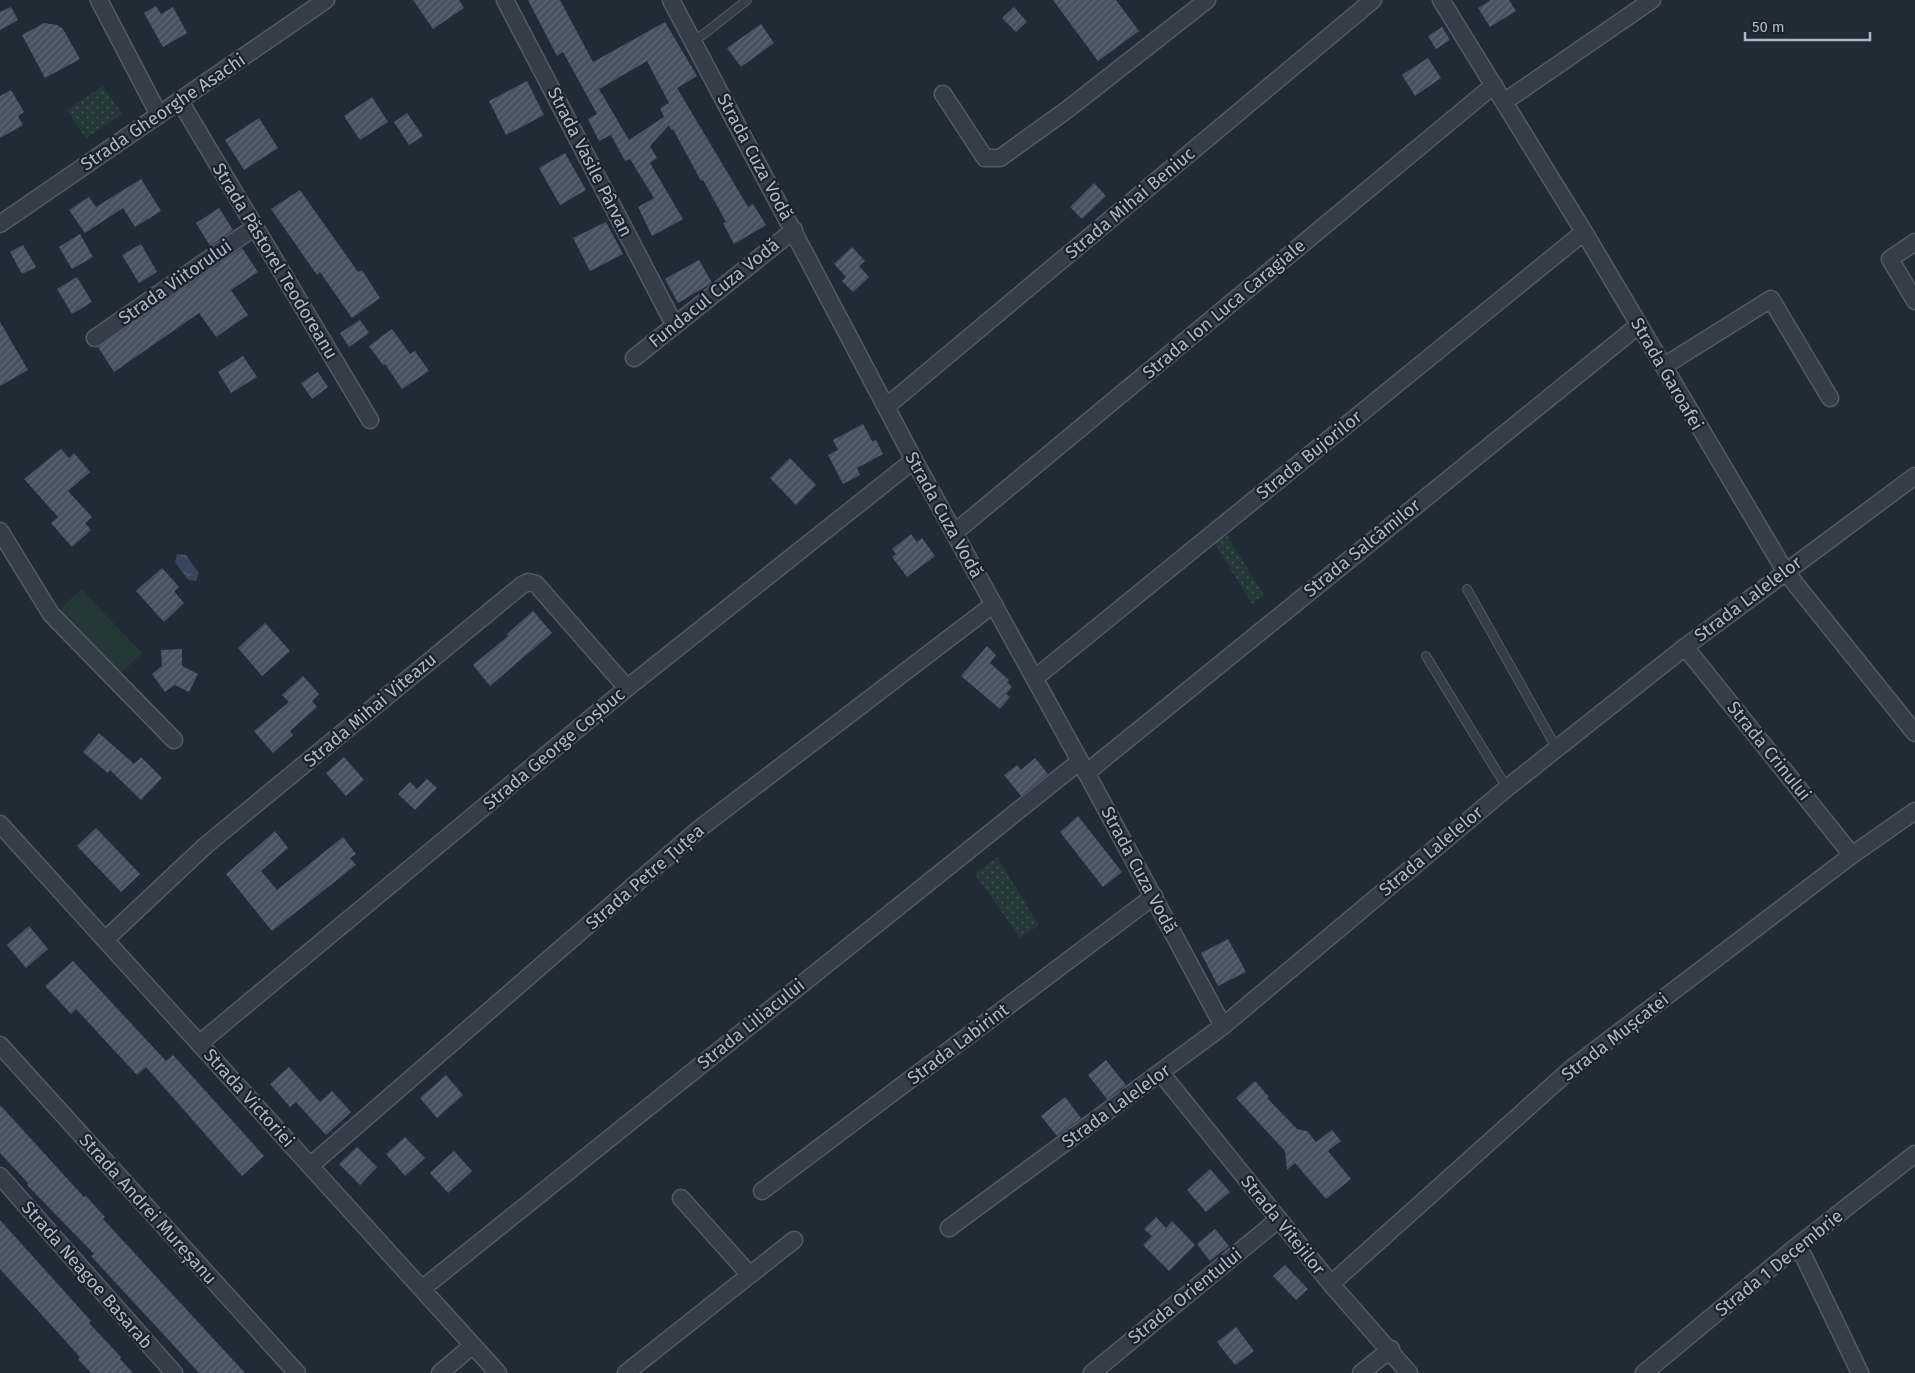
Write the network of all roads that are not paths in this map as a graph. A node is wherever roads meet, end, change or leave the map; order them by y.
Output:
1 (98, 0) edge
2 (326, 0) edge
3 (505, 0) edge
4 (672, 0) edge
5 (747, 0) edge
6 (1207, 0) edge
7 (1373, 0) edge
8 (1441, 0) edge
9 (1652, 0) edge
10 (693, 40) junction
11 (1494, 85) junction
12 (943, 94) dead end
13 (180, 101) junction
14 (1504, 102) junction
15 (159, 115) junction
16 (0, 224) edge
17 (255, 227) junction
18 (794, 230) junction
19 (1584, 232) junction
20 (1915, 242) edge
21 (1915, 301) edge
22 (674, 324) junction
23 (1639, 325) junction
24 (95, 338) dead end
25 (634, 358) dead end
26 (1664, 366) junction
27 (1830, 398) dead end
28 (887, 406) junction
29 (370, 420) dead end
30 (914, 460) junction
31 (1915, 476) edge
32 (0, 531) edge
33 (954, 533) junction
34 (1785, 571) junction
35 (1467, 589) dead end
36 (994, 604) junction
37 (1685, 647) junction
38 (1426, 656) dead end
39 (1034, 678) junction
40 (627, 688) junction
41 (1915, 733) edge
42 (174, 740) dead end
43 (1557, 748) junction
44 (1083, 767) junction
45 (1507, 788) junction
46 (1915, 810) edge
47 (0, 824) edge
48 (1852, 855) junction
49 (1154, 896) junction
50 (106, 940) junction
51 (1223, 1026) junction
52 (200, 1043) junction
53 (0, 1045) edge
54 (1161, 1073) junction
55 (1915, 1154) edge
56 (310, 1166) junction
57 (0, 1176) edge
58 (762, 1192) dead end
59 (681, 1198) dead end
60 (1279, 1219) junction
61 (949, 1228) dead end
62 (794, 1240) dead end
63 (1796, 1247) junction
64 (750, 1275) junction
65 (1331, 1284) junction
66 (422, 1288) junction
67 (473, 1345) junction
68 (1391, 1349) junction
69 (1858, 1372) edge
70 (174, 1373) edge
71 (297, 1373) edge
72 (440, 1373) edge
73 (498, 1373) edge
74 (626, 1373) edge
75 (1092, 1373) edge
76 (1361, 1373) edge
77 (1409, 1373) edge
78 (1644, 1373) edge

1 - 15 street
2 - 13 street, Strada Gheorghe Asachi
3 - 22 street, Strada Vasile Pârvan
4 - 10 street, Strada Cuza Vodă
5 - 10 lane
6 - 12 street
7 - 28 street, Strada Mihai Beniuc
8 - 11 street, Strada Garoafei
9 - 14 street
10 - 18 street, Strada Cuza Vodă
11 - 14 street, Strada Garoafei
11 - 33 street, Strada Ion Luca Caragiale
13 - 15 street, Strada Gheorghe Asachi
13 - 17 street, Strada Păstorel Teodoreanu
14 - 19 street, Strada Garoafei
15 - 16 street, Strada Gheorghe Asachi
17 - 24 street, Strada Viitorului
17 - 29 street, Strada Păstorel Teodoreanu
18 - 22 street, Fundacul Cuza Vodă
18 - 28 street, Strada Cuza Vodă
19 - 23 street, Strada Garoafei
19 - 39 street, Strada Bujorilor
20 - 21 street
22 - 25 street, Fundacul Cuza Vodă
23 - 26 street, Strada Garoafei
23 - 44 street, Strada Salcâmilor
26 - 27 street
26 - 34 street, Strada Garoafei
28 - 30 street, Strada Cuza Vodă
30 - 33 street, Strada Cuza Vodă
30 - 40 street, Strada George Coșbuc
31 - 34 street, Strada Lalelelor
32 - 42 street
33 - 36 street, Strada Cuza Vodă
34 - 37 street, Strada Lalelelor
34 - 41 street, Strada Garoafei
35 - 43 lane
36 - 39 street, Strada Cuza Vodă
36 - 56 street, Strada Petre Țuțea
37 - 43 street, Strada Lalelelor
37 - 48 street, Strada Crinului
38 - 45 lane
39 - 44 street, Strada Cuza Vodă
40 - 50 street, Strada Mihai Viteazu
40 - 52 street, Strada George Coșbuc
43 - 45 street, Strada Lalelelor
44 - 49 street, Strada Cuza Vodă
44 - 66 street, Strada Liliacului
45 - 51 street, Strada Lalelelor
46 - 48 street, Strada Mușcatei
47 - 50 street, Strada Victoriei
48 - 65 street, Strada Mușcatei
49 - 51 street, Strada Cuza Vodă
49 - 58 street, Strada Labirint
50 - 52 street, Strada Victoriei
51 - 54 street, Strada Lalelelor
52 - 56 street, Strada Victoriei
53 - 71 street, Strada Andrei Mureșanu
54 - 60 street, Strada Vitejilor
54 - 61 street, Strada Lalelelor
55 - 63 street, Strada 1 Decembrie
56 - 66 street, Strada Victoriei
57 - 70 street, Strada Neagoe Basarab
59 - 64 street
60 - 65 street, Strada Vitejilor
60 - 75 street, Strada Orientului
62 - 64 street
63 - 69 street
63 - 78 street, Strada 1 Decembrie
64 - 74 street
65 - 68 street, Strada Vitejilor
66 - 67 street, Strada Victoriei
67 - 72 street
67 - 73 street, Strada Victoriei
68 - 76 street
68 - 77 street, Strada Vitejilor

